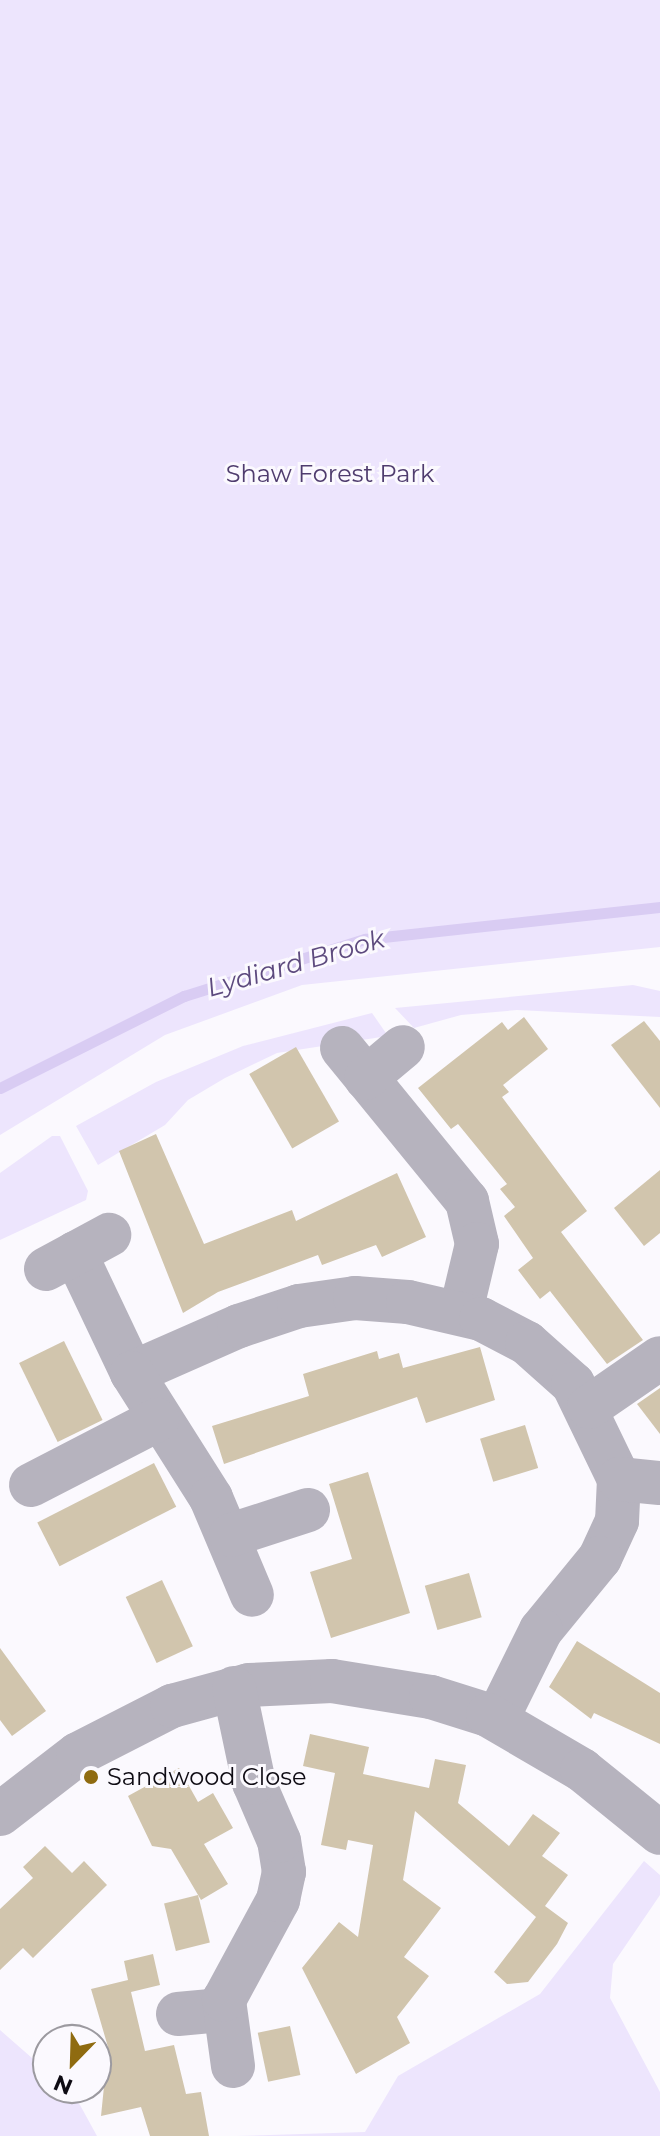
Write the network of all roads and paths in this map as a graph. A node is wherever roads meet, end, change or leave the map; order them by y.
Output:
1 (403, 1047) dead end
2 (77, 1253) dead end
3 (461, 1311) junction
4 (660, 1358) edge
5 (132, 1373) junction
6 (589, 1407) junction
7 (157, 1420) junction
8 (640, 1481) edge
9 (31, 1485) dead end
10 (308, 1510) dead end
11 (231, 1535) junction
12 (252, 1595) dead end
13 (234, 1688) junction
14 (497, 1719) junction
15 (6, 1798) edge
16 (660, 1833) edge
17 (222, 2010) junction
18 (178, 2014) dead end
19 (233, 2066) dead end

1 - 3 street
2 - 5 street
3 - 5 street
3 - 6 street
4 - 6 street
5 - 7 street
6 - 8 street
7 - 9 street
7 - 11 street
8 - 14 street
10 - 11 street
11 - 12 street
13 - 14 street
13 - 15 street
13 - 17 street
14 - 16 street
17 - 18 street
17 - 19 street

